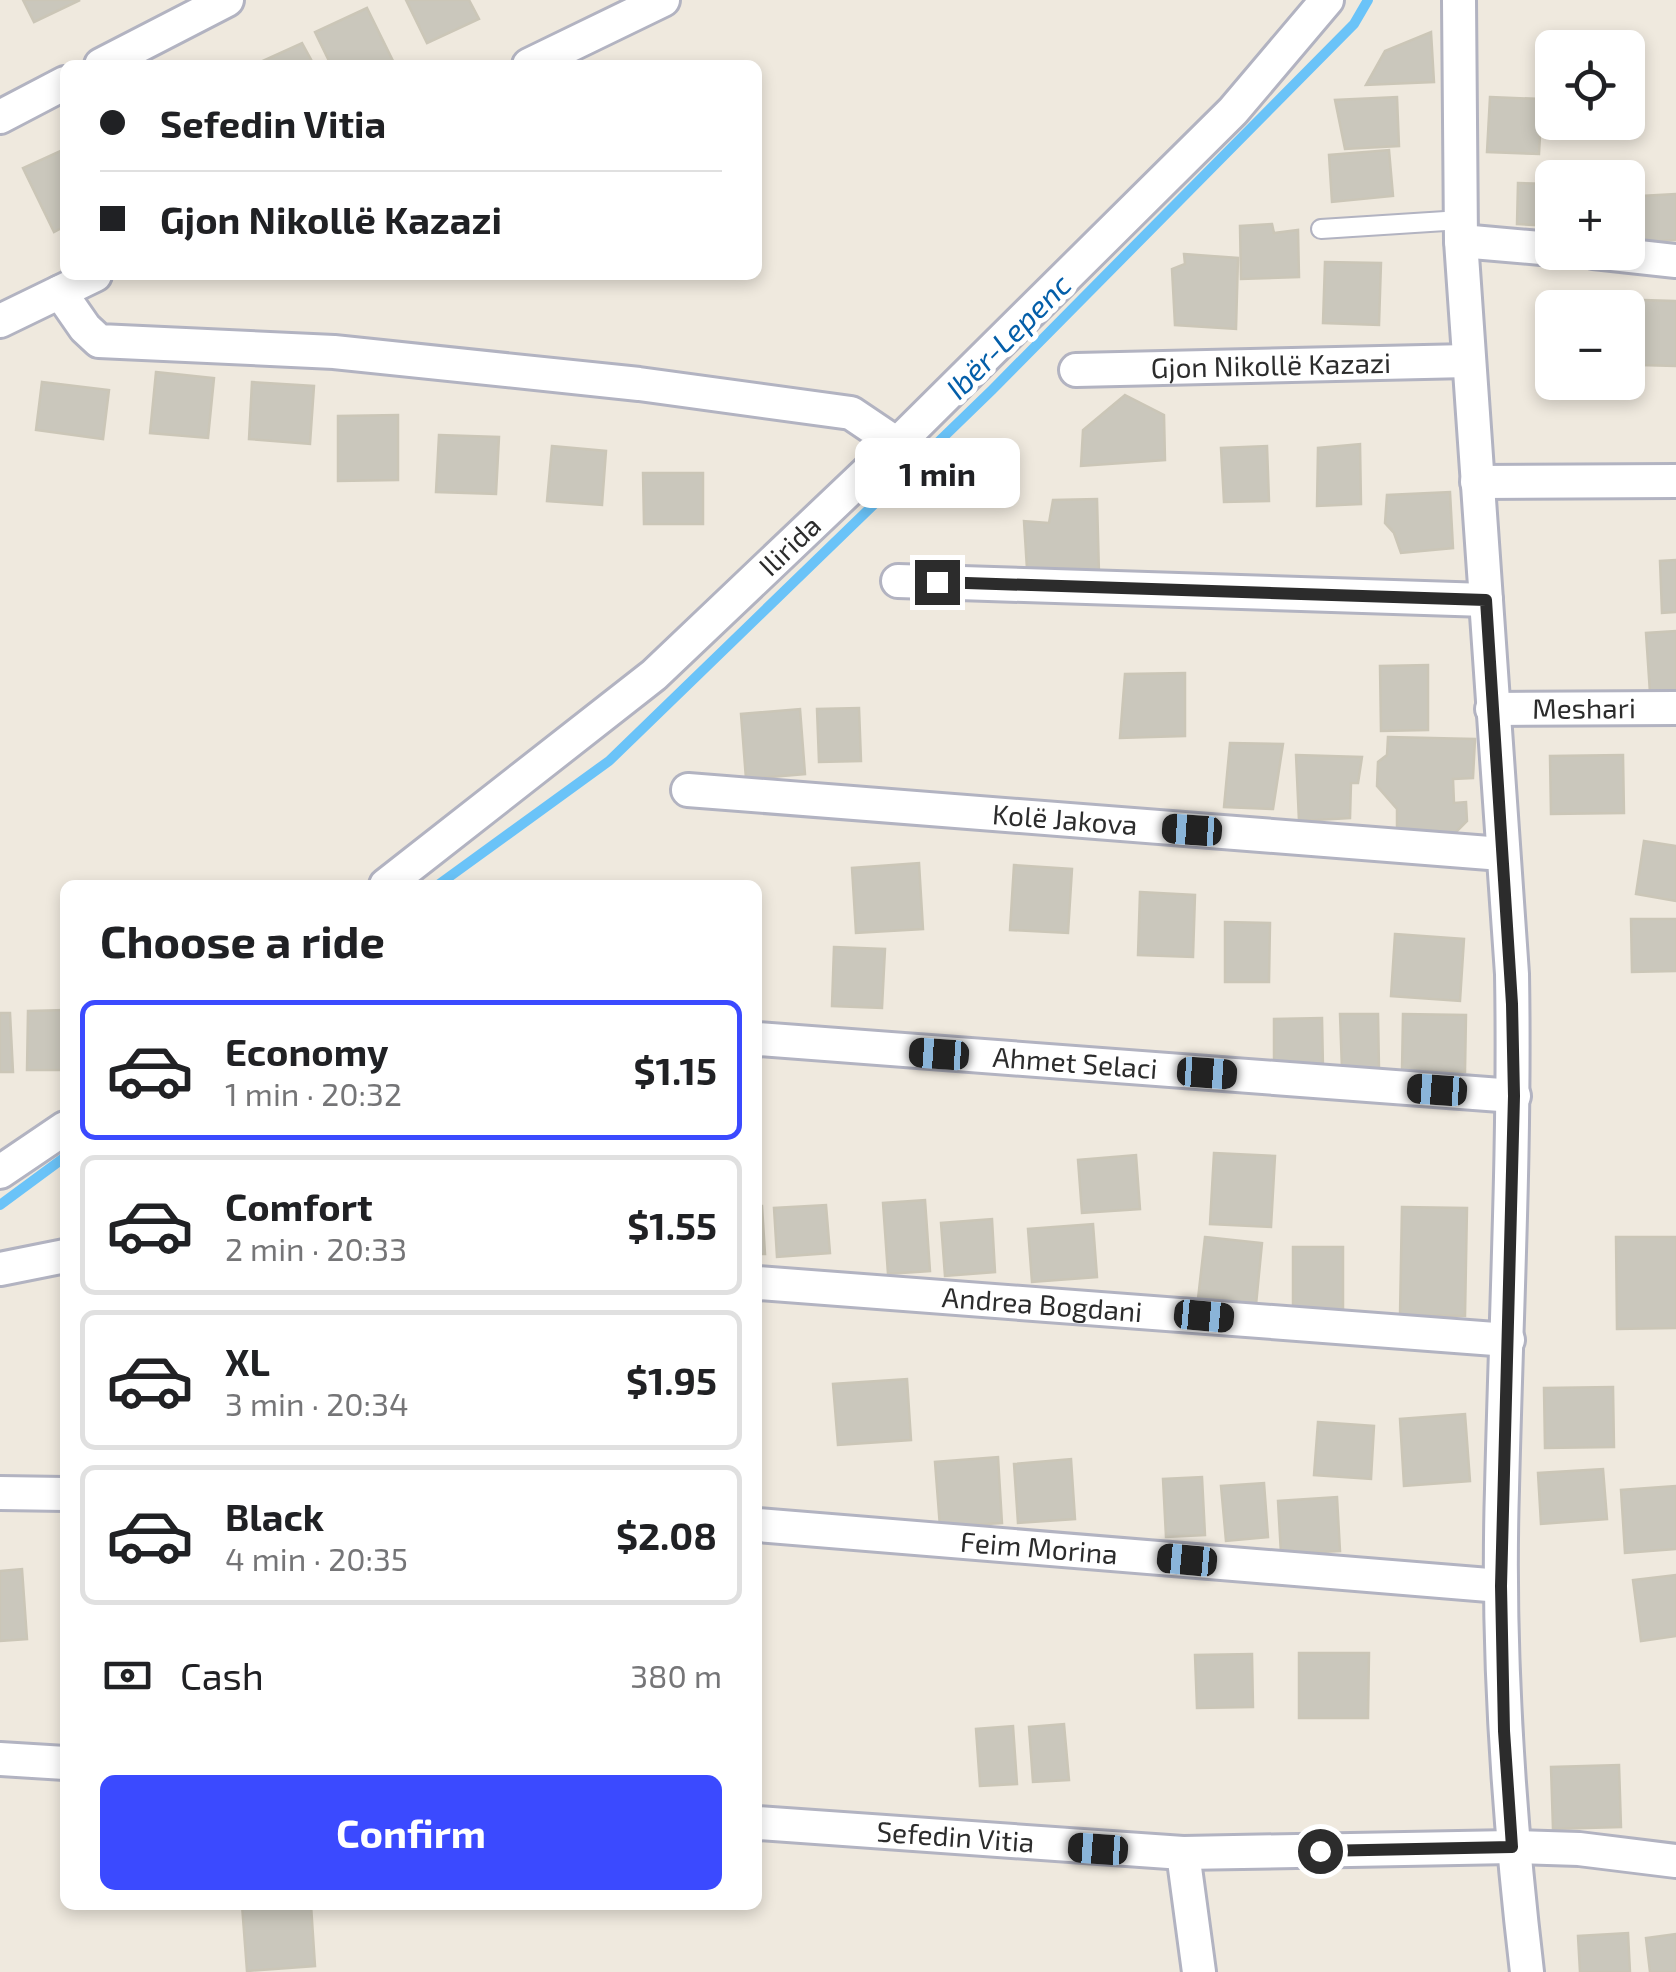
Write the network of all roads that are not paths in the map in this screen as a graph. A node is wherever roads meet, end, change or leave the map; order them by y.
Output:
1 (227, 0) edge
2 (663, 0) edge
3 (1327, 0) edge
4 (1459, 0) edge
5 (110, 60) edge
6 (538, 60) edge
7 (60, 86) edge
8 (0, 117) edge
9 (1321, 229) dead end
10 (1461, 231) junction
11 (1535, 246) edge
12 (1645, 258) edge
13 (1676, 261) edge
14 (85, 280) edge
15 (60, 292) junction
16 (0, 321) edge
17 (1468, 361) junction
18 (1076, 370) dead end
19 (898, 444) junction
20 (1676, 481) edge
21 (1477, 482) junction
22 (898, 581) dead end
23 (1486, 600) junction
24 (1676, 708) edge
25 (1492, 709) junction
26 (688, 790) dead end
27 (1502, 854) junction
28 (392, 880) edge
29 (762, 1039) edge
30 (1514, 1096) junction
31 (60, 1131) edge
32 (0, 1172) edge
33 (60, 1257) edge
34 (0, 1268) edge
35 (762, 1282) edge
36 (1508, 1340) junction
37 (0, 1493) edge
38 (60, 1494) edge
39 (762, 1525) edge
40 (1501, 1586) junction
41 (0, 1759) edge
42 (60, 1763) edge
43 (762, 1823) edge
44 (1512, 1847) junction
45 (1184, 1853) junction
46 (1676, 1861) edge
47 (1199, 1972) edge
48 (1527, 1972) edge

1 - 5 street
2 - 6 street
3 - 19 street, Ilirida
4 - 10 street
7 - 8 street
9 - 10 lane
10 - 11 street
10 - 17 street
12 - 13 street
14 - 15 street
15 - 16 street
15 - 19 street
17 - 18 street, Gjon Nikollë Kazazi
17 - 21 street
19 - 28 street, Ilirida
20 - 21 street
21 - 23 street
22 - 23 street
23 - 25 street
24 - 25 street, Meshari
25 - 27 street
26 - 27 street, Kolë Jakova
27 - 30 street
29 - 30 street, Ahmet Selaci
30 - 36 street
31 - 32 street
33 - 34 street
35 - 36 street, Andrea Bogdani
36 - 40 street
37 - 38 street
39 - 40 street, Feim Morina
40 - 44 street
41 - 42 street
43 - 45 street, Sefedin Vitia
44 - 45 street, Sefedin Vitia
44 - 46 street, Sefedin Vitia
44 - 48 street
45 - 47 street

